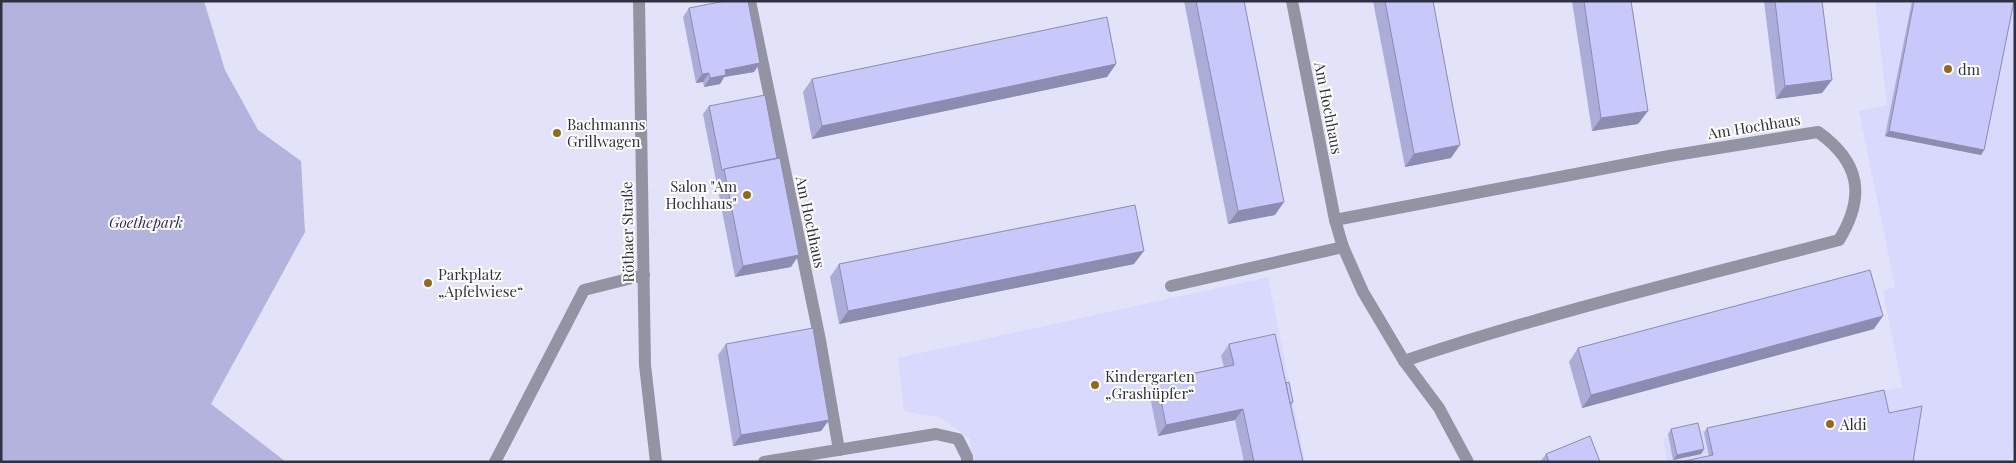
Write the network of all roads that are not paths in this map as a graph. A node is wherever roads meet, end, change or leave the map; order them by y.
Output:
1 (639, 1) edge
2 (750, 1) edge
3 (1292, 1) edge
4 (1335, 220) junction
5 (1343, 247) junction
6 (644, 275) junction
7 (1171, 286) dead end
8 (1404, 360) junction
9 (839, 450) junction
10 (1464, 460) edge
11 (494, 462) edge
12 (656, 462) edge
13 (764, 462) edge
14 (967, 462) edge

1 - 6 street, Röthaer Straße
2 - 9 street, Am Hochhaus
3 - 4 street, Am Hochhaus
4 - 5 street, Am Hochhaus
4 - 8 street, Am Hochhaus
5 - 7 street
5 - 8 street, Am Hochhaus
6 - 11 street
6 - 12 street, Röthaer Straße
8 - 10 street, Am Hochhaus
9 - 13 street
9 - 14 street

